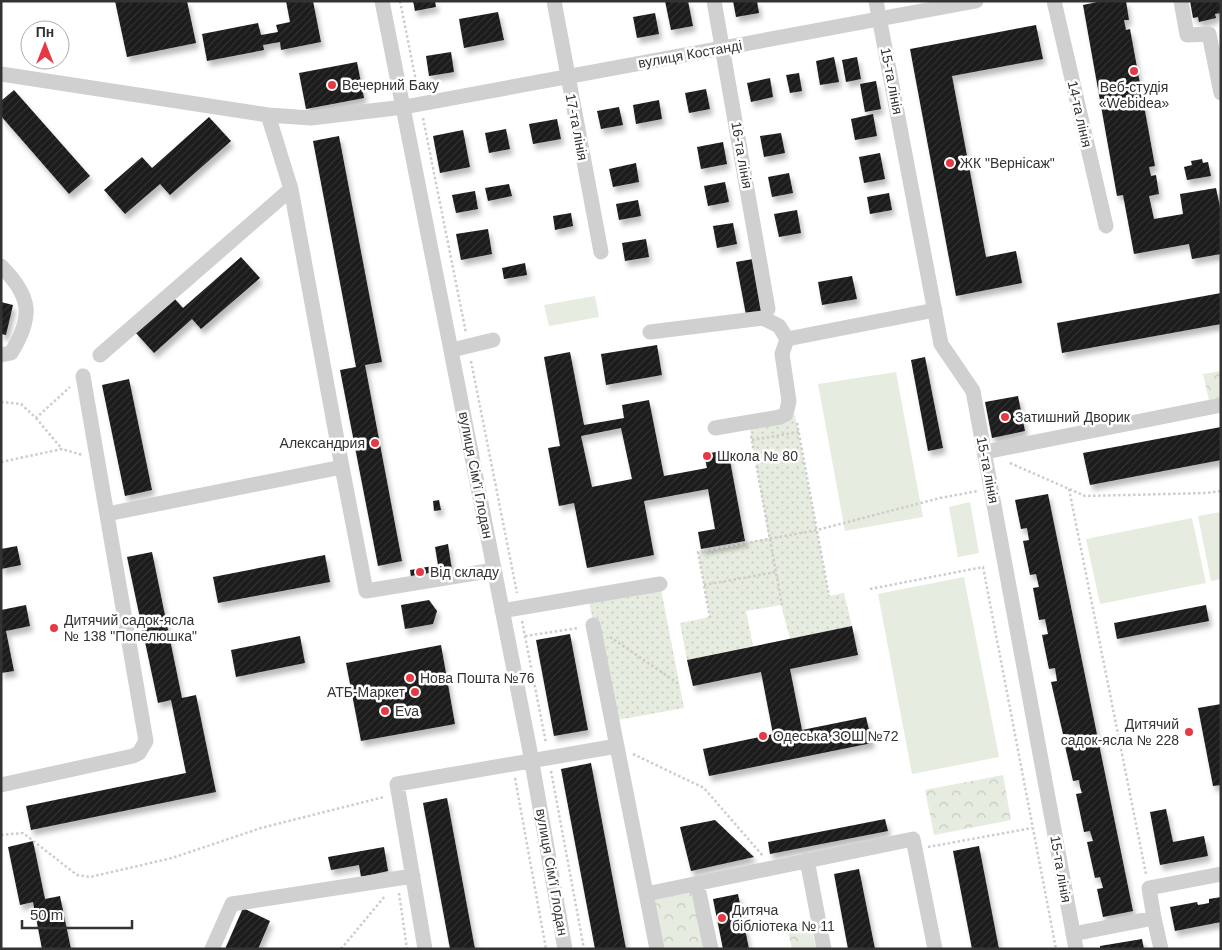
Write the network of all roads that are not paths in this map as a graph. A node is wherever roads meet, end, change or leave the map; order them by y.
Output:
1 (382, 1) edge
2 (554, 1) edge
3 (714, 1) edge
4 (876, 1) edge
5 (976, 1) edge
6 (1054, 1) edge
7 (1181, 1) edge
8 (880, 19) junction
9 (724, 48) junction
10 (1, 74) edge
11 (568, 77) junction
12 (1221, 92) edge
13 (404, 106) junction
14 (268, 115) junction
15 (291, 189) junction
16 (1106, 226) dead end
17 (601, 252) dead end
18 (1, 266) edge
19 (768, 309) dead end
20 (934, 310) junction
21 (650, 332) dead end
22 (787, 339) junction
23 (493, 340) dead end
24 (452, 350) junction
25 (1, 355) edge
26 (100, 355) dead end
27 (83, 376) road end
28 (1221, 405) edge
29 (715, 428) dead end
30 (985, 452) junction
31 (342, 467) junction
32 (107, 514) junction
33 (494, 570) junction
34 (660, 584) dead end
35 (502, 611) junction
36 (593, 625) road end
37 (617, 746) junction
38 (532, 761) junction
39 (1, 785) edge
40 (807, 860) junction
41 (1221, 874) edge
42 (413, 876) junction
43 (697, 884) junction
44 (646, 894) junction
45 (1154, 918) junction
46 (1075, 942) edge
47 (212, 949) edge
48 (425, 949) edge
49 (565, 949) edge
50 (657, 949) edge
51 (711, 949) edge
52 (824, 949) edge
53 (936, 949) edge
54 (1161, 949) edge

1 - 13 street, вулиця Сім'ї Глодан
2 - 11 street, 17-та лінія
3 - 9 street, 16-та лінія
4 - 8 street, 15-та лінія
5 - 8 street, вулиця Костанді
6 - 16 street, 14-та лінія
7 - 12 street
8 - 9 street, вулиця Костанді
8 - 20 street, 15-та лінія
9 - 11 street, вулиця Костанді
9 - 19 street, 16-та лінія
10 - 14 street, вулиця Костанді
11 - 13 street, вулиця Костанді
11 - 17 street, 17-та лінія
13 - 14 street, вулиця Костанді
13 - 24 street, вулиця Сім'ї Глодан
14 - 15 street
15 - 26 street
15 - 31 street
18 - 25 street
20 - 22 street
20 - 30 street, 15-та лінія
21 - 22 street
22 - 29 street
23 - 24 street
24 - 33 street, вулиця Сім'ї Глодан
27 - 32 street
28 - 30 street
30 - 46 street, 15-та лінія
31 - 32 street
31 - 33 street
32 - 39 street
33 - 35 street, вулиця Сім'ї Глодан
34 - 35 street
35 - 38 street, вулиця Сім'ї Глодан
36 - 37 street
37 - 38 street
37 - 44 street
38 - 42 street
38 - 49 street, вулиця Сім'ї Глодан
40 - 43 street
40 - 52 street
40 - 53 street
41 - 45 street
42 - 47 street
42 - 48 street
43 - 44 street
43 - 51 street
44 - 50 street
45 - 46 street
45 - 54 street

